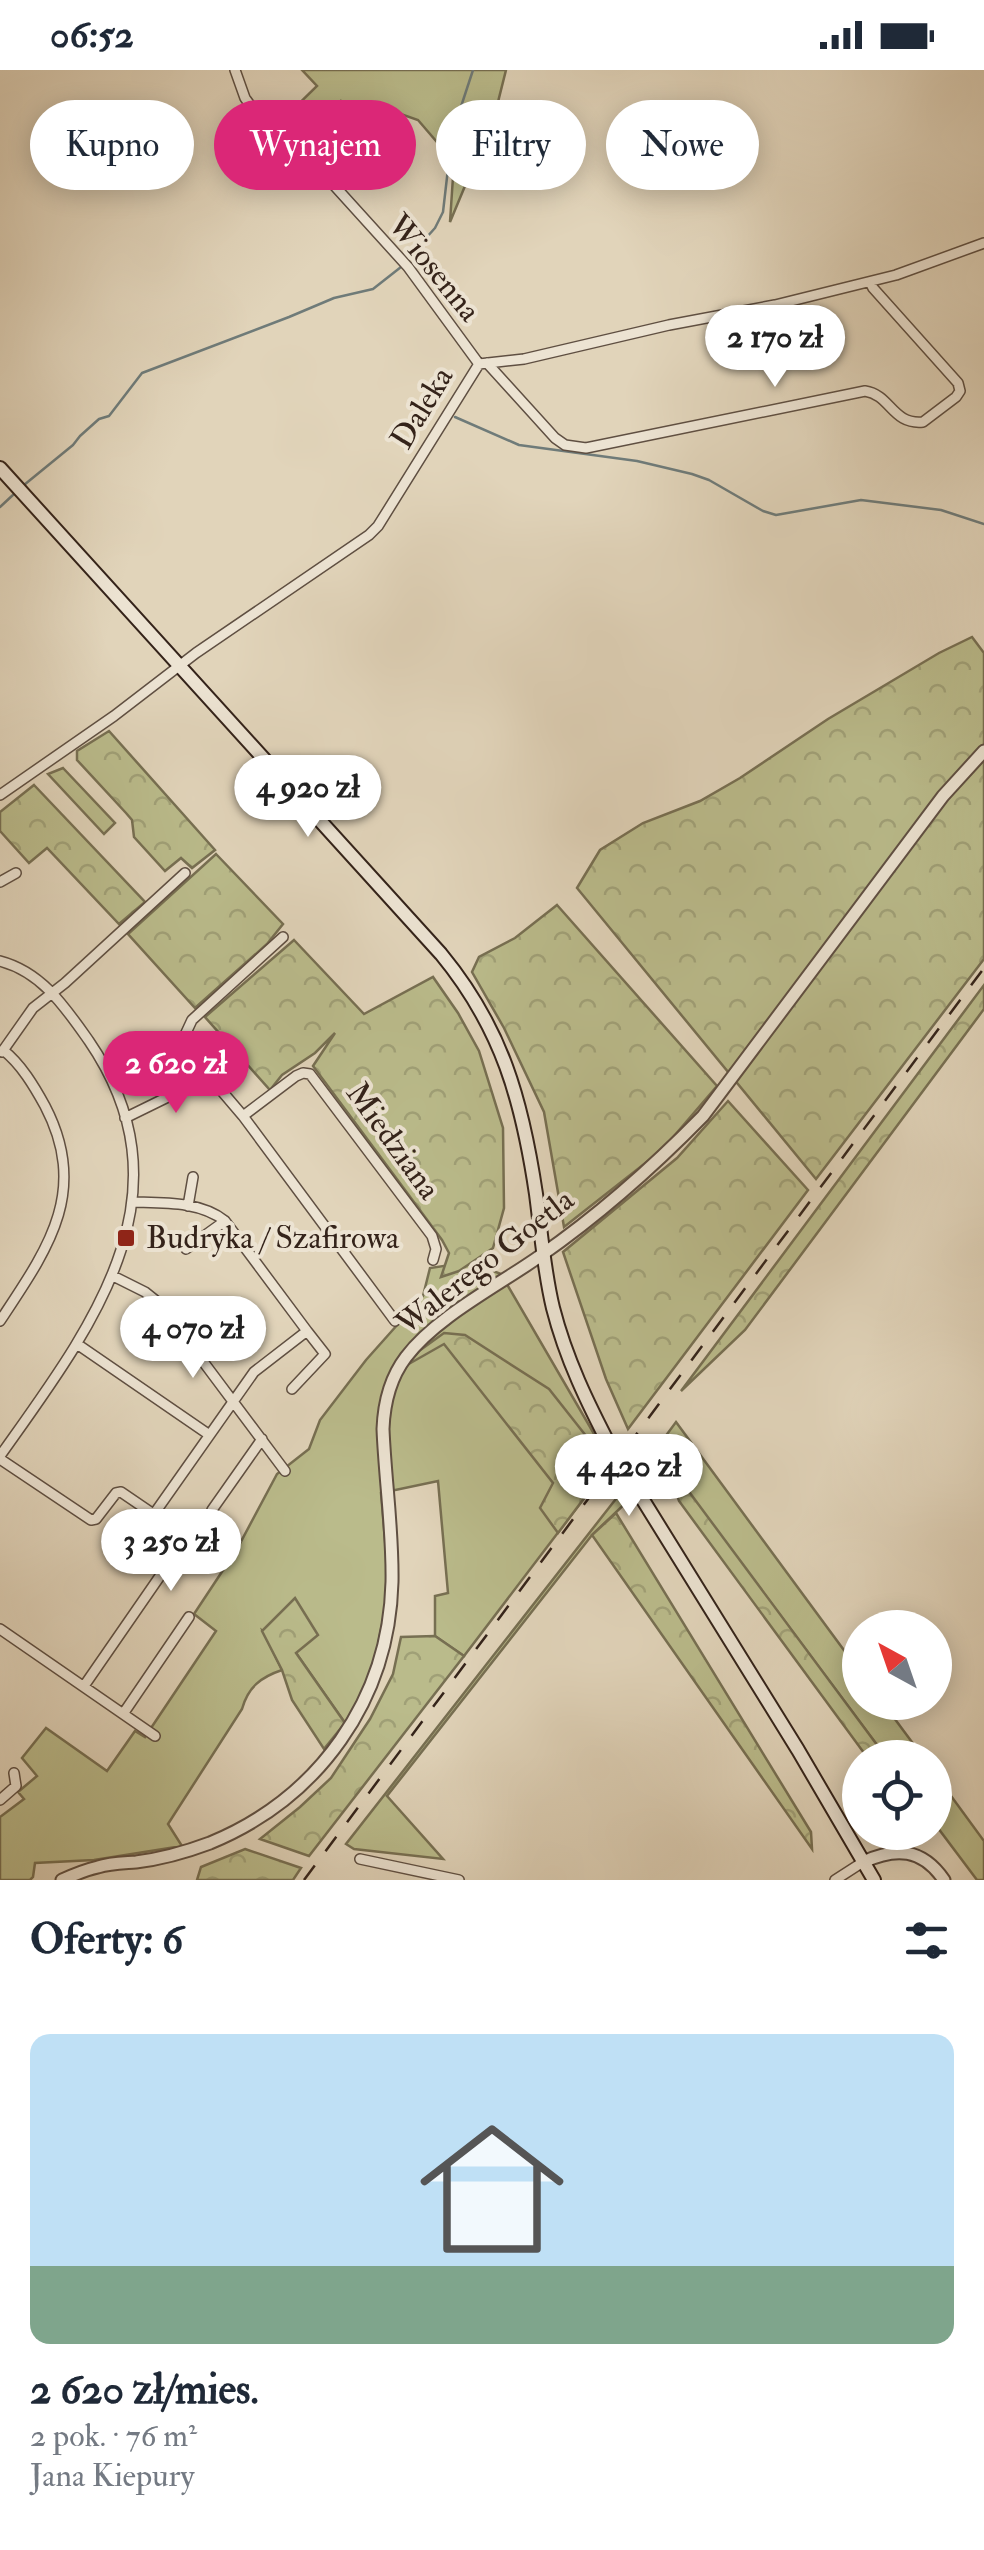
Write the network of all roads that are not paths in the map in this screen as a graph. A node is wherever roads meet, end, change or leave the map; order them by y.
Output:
1 (235, 70) edge
2 (984, 243) edge
3 (870, 282) junction
4 (483, 364) junction
5 (0, 468) edge
6 (180, 667) junction
7 (984, 752) edge
8 (0, 795) edge
9 (16, 872) dead end
10 (185, 873) dead end
11 (0, 882) edge
12 (283, 937) dead end
13 (0, 961) edge
14 (52, 993) junction
15 (2, 1052) edge
16 (203, 1072) junction
17 (244, 1116) junction
18 (125, 1118) junction
19 (194, 1177) dead end
20 (132, 1202) junction
21 (188, 1206) junction
22 (224, 1221) junction
23 (186, 1250) dead end
24 (543, 1254) junction
25 (433, 1260) dead end
26 (113, 1276) junction
27 (0, 1321) edge
28 (395, 1321) dead end
29 (308, 1331) junction
30 (76, 1344) junction
31 (292, 1390) dead end
32 (233, 1402) junction
33 (208, 1434) junction
34 (262, 1439) junction
35 (0, 1457) edge
36 (285, 1471) dead end
37 (212, 1510) dead end
38 (154, 1514) junction
39 (189, 1617) dead end
40 (0, 1629) edge
41 (84, 1686) junction
42 (123, 1714) junction
43 (155, 1736) dead end
44 (14, 1773) dead end
45 (0, 1800) edge
46 (360, 1859) dead end
47 (867, 1860) junction
48 (62, 1880) edge
49 (459, 1880) edge
50 (836, 1880) edge
51 (874, 1880) edge
52 (884, 1880) edge
53 (944, 1880) edge

1 - 4 street, Wiosenna
2 - 3 street, Daleka
3 - 4 street, Daleka
3 - 4 street, Wiosenna
4 - 6 street, Daleka
5 - 6 main road
6 - 8 street, Daleka
6 - 24 main road
7 - 24 street, Walerego Goetla
9 - 11 street
10 - 14 street
12 - 16 street
13 - 14 street
14 - 15 street
14 - 18 street
15 - 27 street
16 - 17 street
16 - 18 street
17 - 25 street, Miedziana
17 - 28 street
18 - 20 street
19 - 21 street
20 - 21 street
20 - 26 street
21 - 22 street
22 - 23 street
22 - 29 street
24 - 47 main road
24 - 48 street, Walerego Goetla
26 - 30 street
26 - 32 street
29 - 31 street
29 - 32 street
30 - 33 street
30 - 35 street
32 - 33 street
32 - 34 street
33 - 38 street
34 - 36 street
34 - 37 street
35 - 38 street
38 - 41 street
39 - 42 street
40 - 41 street
41 - 42 street
42 - 43 street
44 - 45 street
46 - 49 street
47 - 50 street
47 - 51 main road
47 - 52 main road
47 - 53 street

